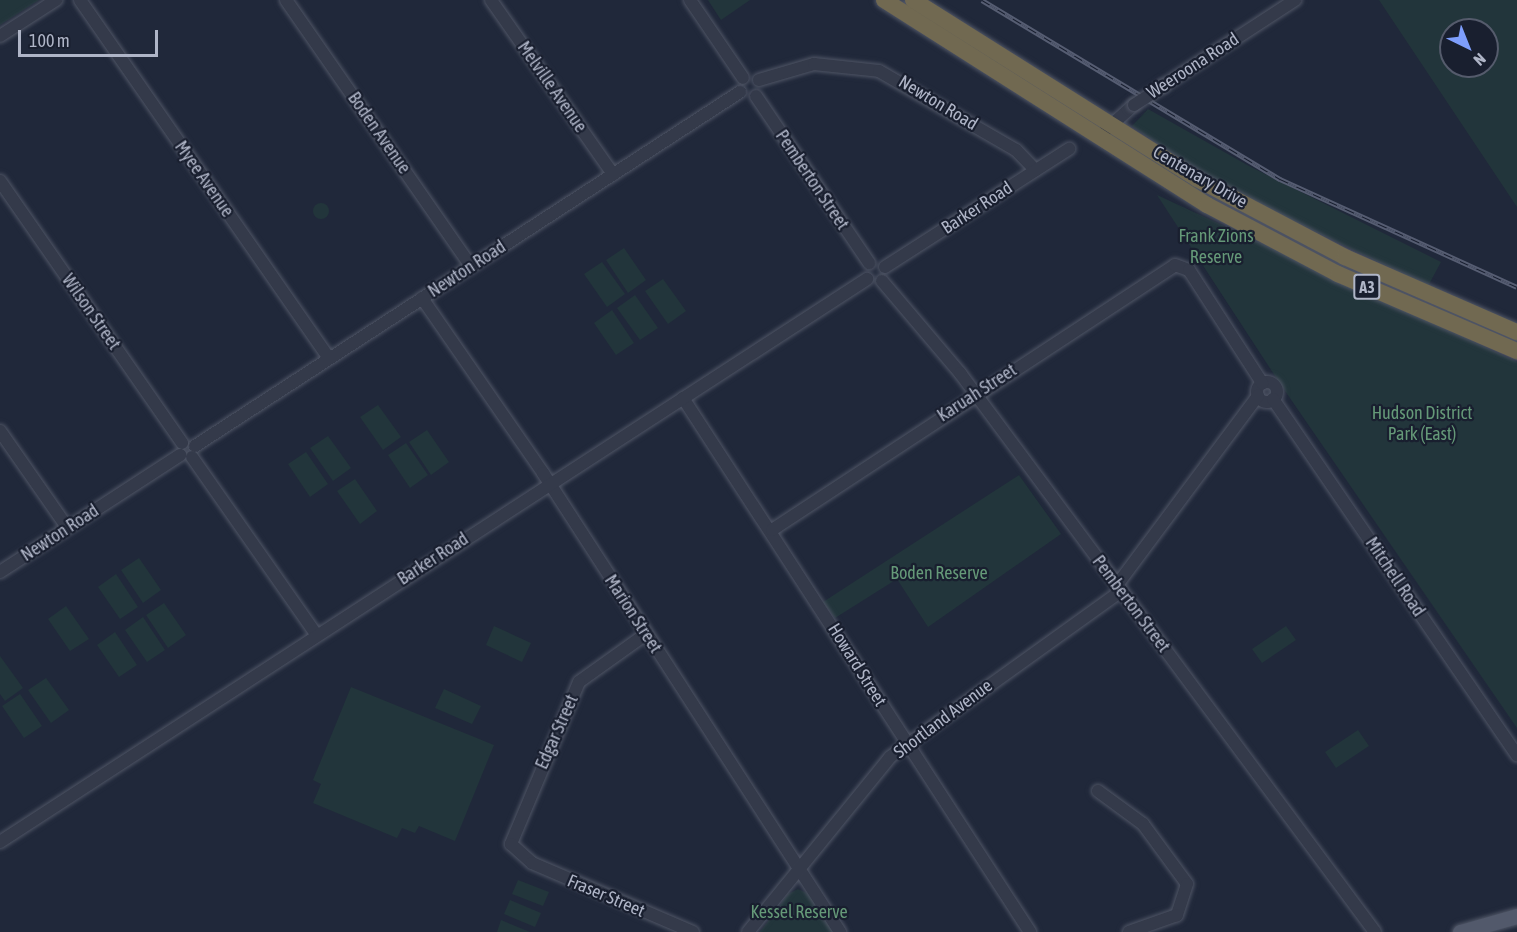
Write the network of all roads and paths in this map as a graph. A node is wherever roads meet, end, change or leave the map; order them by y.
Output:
1 (56, 0) edge
2 (80, 0) edge
3 (286, 0) edge
4 (491, 0) edge
5 (690, 0) edge
6 (884, 0) edge
7 (913, 0) edge
8 (1295, 0) edge
9 (0, 36) edge
10 (743, 78) junction
11 (759, 80) junction
12 (740, 92) junction
13 (756, 96) junction
14 (1109, 125) junction
15 (1098, 140) junction
16 (1069, 149) dead end
17 (1035, 170) junction
18 (613, 174) junction
19 (0, 181) edge
20 (869, 263) junction
21 (471, 266) junction
22 (885, 267) junction
23 (867, 279) junction
24 (882, 281) junction
25 (422, 298) junction
26 (1517, 332) edge
27 (1517, 351) edge
28 (329, 358) junction
29 (1262, 383) junction
30 (975, 394) junction
31 (1258, 396) junction
32 (683, 398) junction
33 (1273, 399) junction
34 (0, 431) edge
35 (187, 450) junction
36 (550, 484) junction
37 (67, 527) junction
38 (772, 530) junction
39 (0, 572) edge
40 (1119, 588) junction
41 (316, 634) junction
42 (646, 634) junction
43 (907, 743) junction
44 (1517, 755) edge
45 (1098, 791) dead end
46 (0, 842) edge
47 (519, 857) joint
48 (798, 868) junction
49 (1517, 916) edge
50 (1480, 929) edge
51 (693, 932) edge
52 (748, 932) edge
53 (840, 932) edge
54 (1030, 932) edge
55 (1129, 932) edge
56 (1375, 932) edge
57 (1460, 932) edge

1 - 9 street
2 - 28 street, Myee Avenue
3 - 21 street, Boden Avenue
4 - 18 street, Melville Avenue
5 - 10 street
6 - 15 highway, Centenary Drive / A3
7 - 14 highway, Centenary Drive / A3
8 - 14 street, Weeroona Road, bridge
10 - 11 street
10 - 12 street
11 - 13 street
11 - 17 street, Newton Road
12 - 13 street
12 - 18 street, Newton Road
13 - 20 street, Pemberton Street
14 - 15 street, Weeroona Road
14 - 26 highway, Centenary Drive / A3
15 - 27 highway, Centenary Drive / A3
16 - 17 street, Barker Road
17 - 22 street, Barker Road
18 - 21 street, Newton Road
19 - 35 street, Wilson Street
20 - 22 street
20 - 23 street
21 - 25 street, Newton Road
22 - 24 street
23 - 24 street
23 - 32 street, Barker Road
24 - 30 street, Pemberton Street
25 - 28 street, Newton Road
25 - 36 street, Marion Street
28 - 35 street, Newton Road
29 - 30 street, Karuah Street
29 - 31 street, Shortland Avenue
29 - 33 street, Mitchell Road
30 - 38 street, Karuah Street
30 - 40 street, Pemberton Street
31 - 33 street
31 - 40 street, Shortland Avenue
32 - 36 street, Barker Road
32 - 38 street, Howard Street
33 - 44 street, Mitchell Road
34 - 37 street
35 - 37 street, Newton Road
35 - 41 street, Wilson Street
36 - 41 street, Barker Road
36 - 42 street, Marion Street
37 - 39 street, Newton Road
38 - 43 street, Howard Street
40 - 43 street, Shortland Avenue
40 - 56 street, Pemberton Street
41 - 46 street, Barker Road
42 - 47 street, Edgar Street
42 - 48 street, Marion Street
43 - 48 street, Shortland Avenue
43 - 54 street, Howard Street
45 - 55 street
47 - 51 street, Fraser Street
48 - 52 street, Shortland Avenue
48 - 53 street, Marion Street
49 - 50 main road
50 - 57 main road

